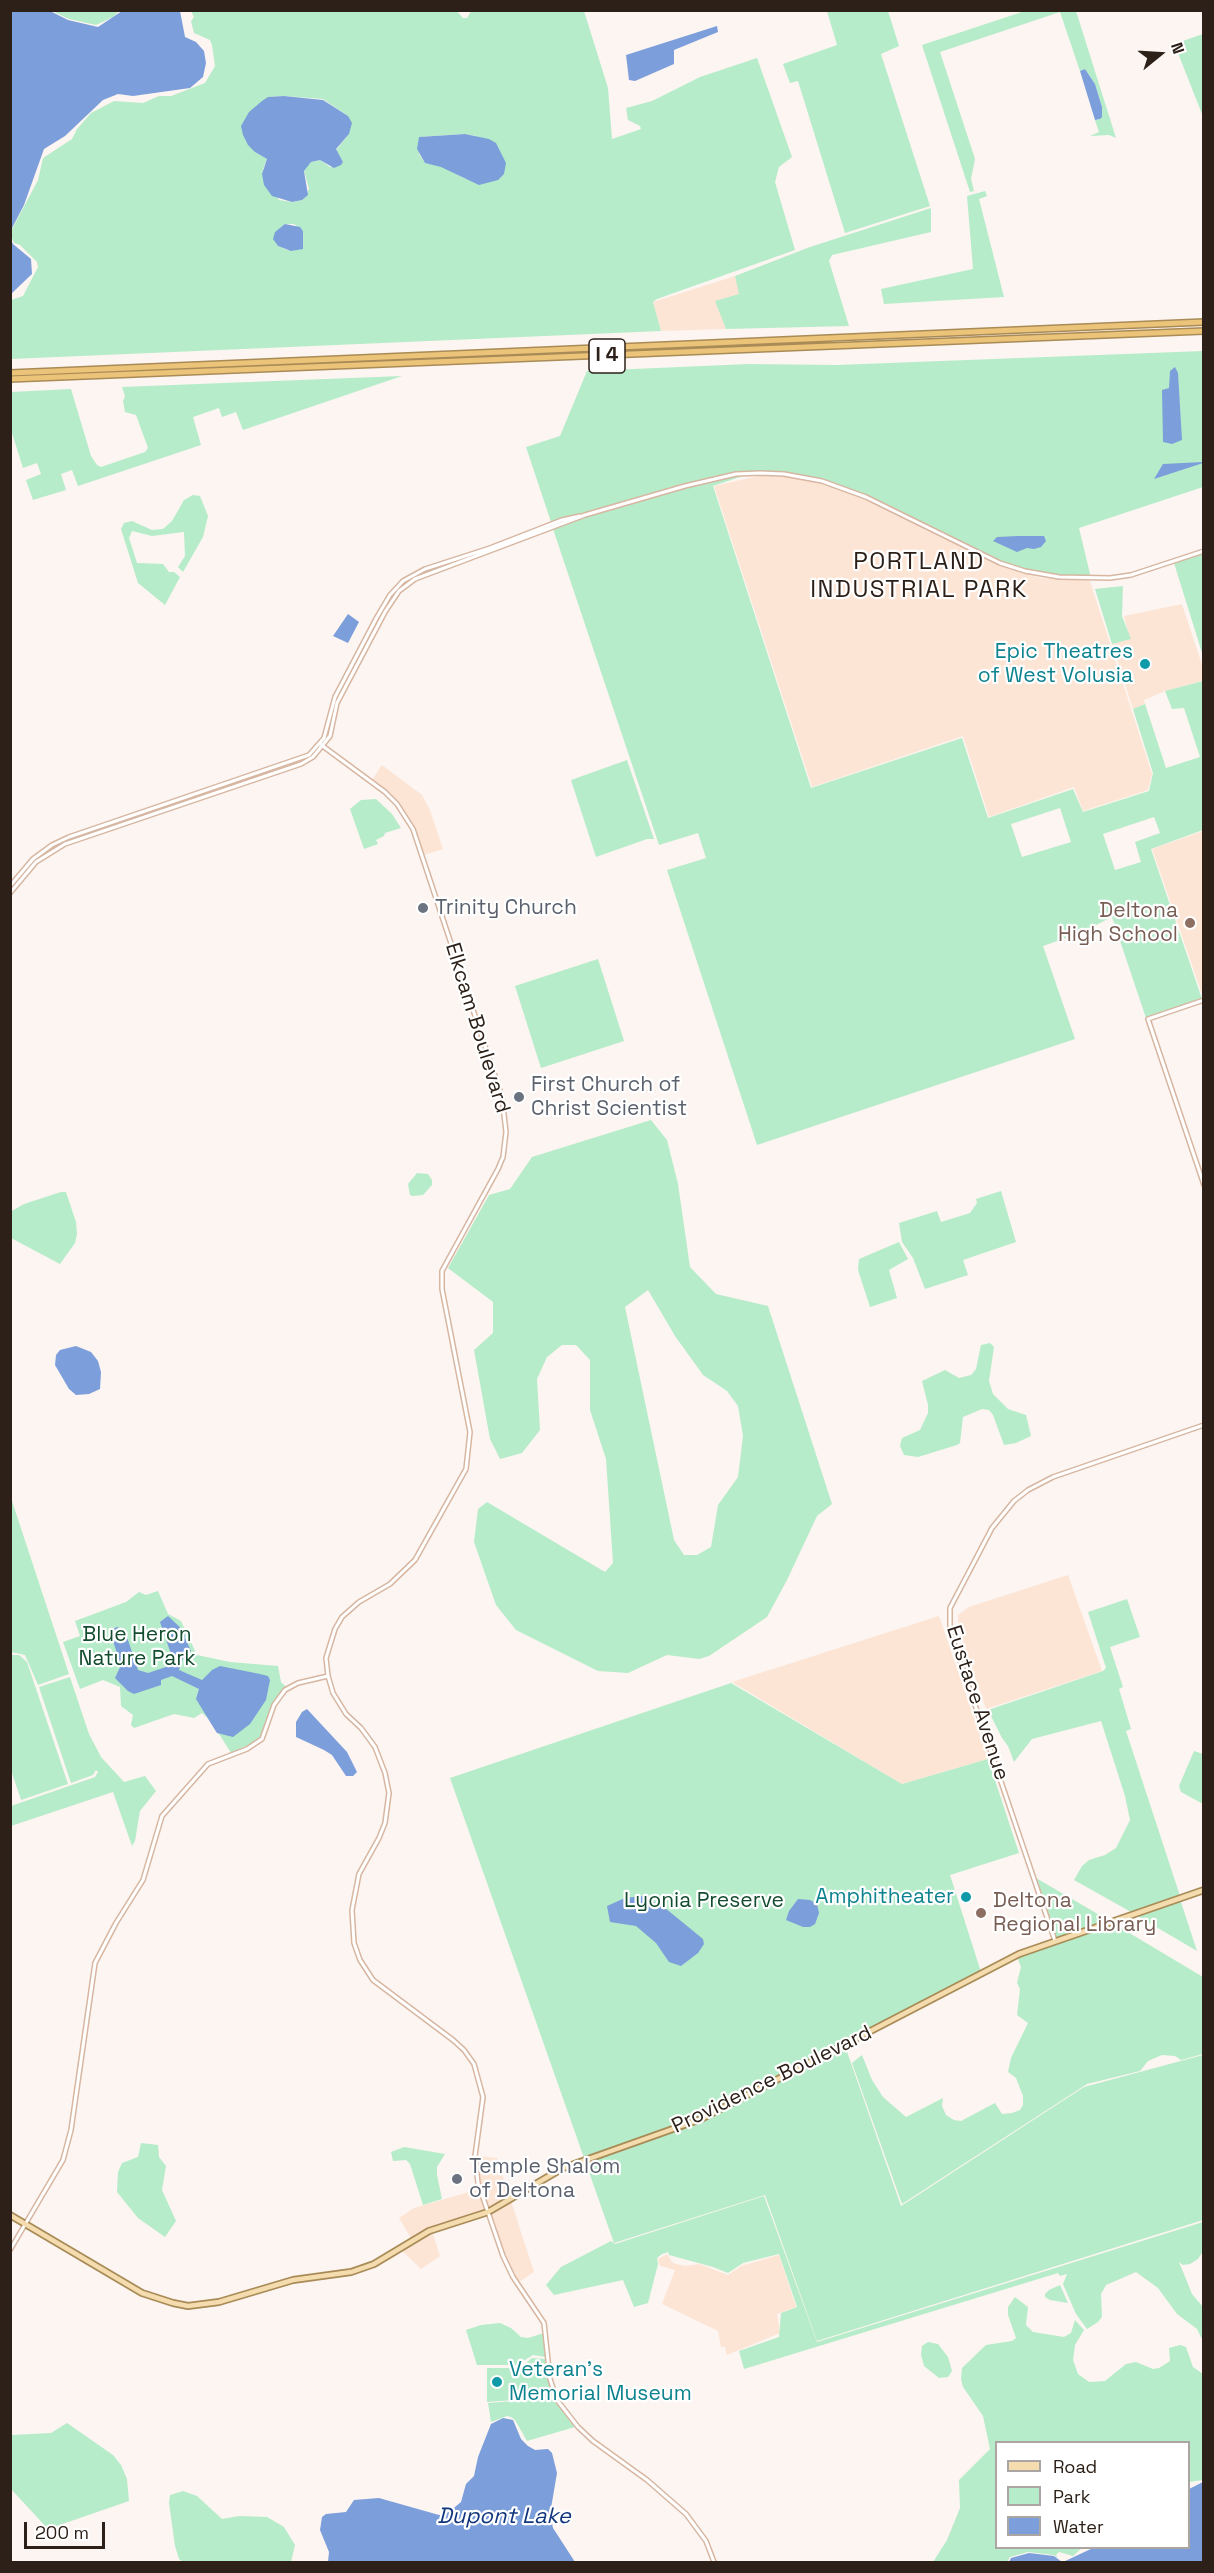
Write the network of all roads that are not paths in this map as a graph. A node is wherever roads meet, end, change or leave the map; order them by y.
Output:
1 (1203, 322) edge
2 (1203, 331) edge
3 (10, 373) edge
4 (10, 379) edge
5 (1203, 551) edge
6 (322, 746) junction
7 (10, 886) edge
8 (10, 893) edge
9 (1203, 1000) edge
10 (1203, 1185) edge
11 (1203, 1425) edge
12 (328, 1676) junction
13 (1203, 1890) edge
14 (1055, 1941) junction
15 (488, 2212) junction
16 (10, 2215) edge
17 (26, 2224) junction
18 (10, 2250) edge
19 (714, 2562) edge

1 - 3 highway, I 4
2 - 4 highway, I 4
5 - 6 street
6 - 7 street
6 - 8 street
6 - 12 street, Elkcam Boulevard
9 - 10 street
11 - 14 street, Eustace Avenue
12 - 15 street, Elkcam Boulevard
12 - 17 street
13 - 14 main road, Providence Boulevard
14 - 15 main road, Providence Boulevard
15 - 17 main road, Providence Boulevard
15 - 19 street, Elkcam Boulevard
16 - 17 main road, Providence Boulevard
17 - 18 street

